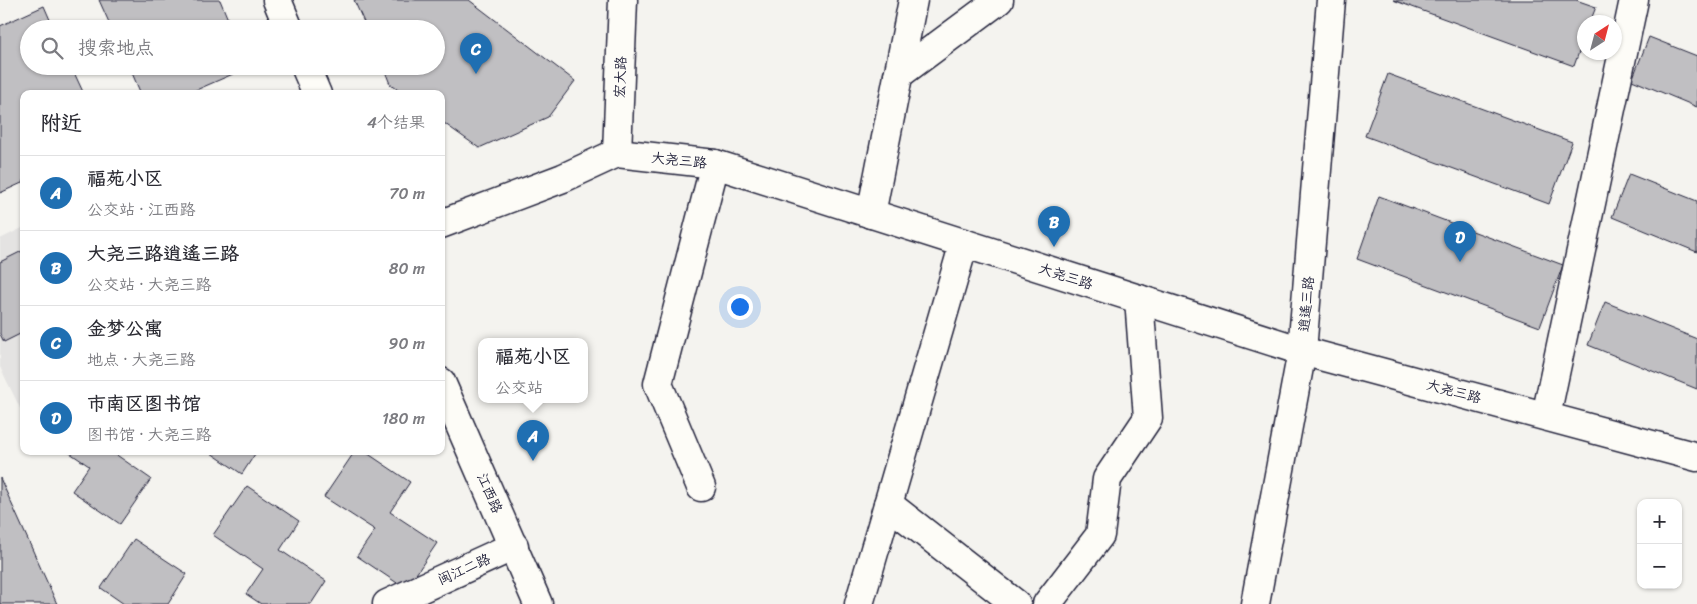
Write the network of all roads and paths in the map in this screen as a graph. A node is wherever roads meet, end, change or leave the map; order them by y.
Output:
1 (277, 0) edge
2 (623, 0) edge
3 (913, 0) edge
4 (999, 0) edge
5 (1331, 0) edge
6 (1634, 0) edge
7 (285, 20) edge
8 (309, 75) edge
9 (898, 75) junction
10 (315, 90) edge
11 (617, 153) junction
12 (715, 164) junction
13 (871, 214) junction
14 (445, 222) edge
15 (964, 243) junction
16 (1139, 299) junction
17 (1302, 351) junction
18 (445, 391) edge
19 (1546, 416) junction
20 (1697, 457) edge
21 (701, 486) dead end
22 (888, 504) junction
23 (514, 546) junction
24 (387, 604) edge
25 (538, 604) edge
26 (859, 604) edge
27 (1016, 604) edge
28 (1048, 604) edge
29 (1255, 604) edge

1 - 7 street
2 - 11 street, 宏大路
3 - 9 street
4 - 9 street
5 - 17 street, 逍遥三路
6 - 19 street
8 - 10 street
9 - 13 street
11 - 12 street, 大尧三路
11 - 14 street
12 - 13 street, 大尧三路
12 - 21 street
13 - 15 street, 大尧三路
15 - 16 street, 大尧三路
15 - 22 street
16 - 17 street, 大尧三路
16 - 28 street
17 - 19 street, 大尧三路
17 - 29 street, 逍遥三路
18 - 23 street, 江西路
19 - 20 street, 大尧三路
22 - 26 street
22 - 27 street
23 - 24 street, 闽江二路
23 - 25 street, 江西路

